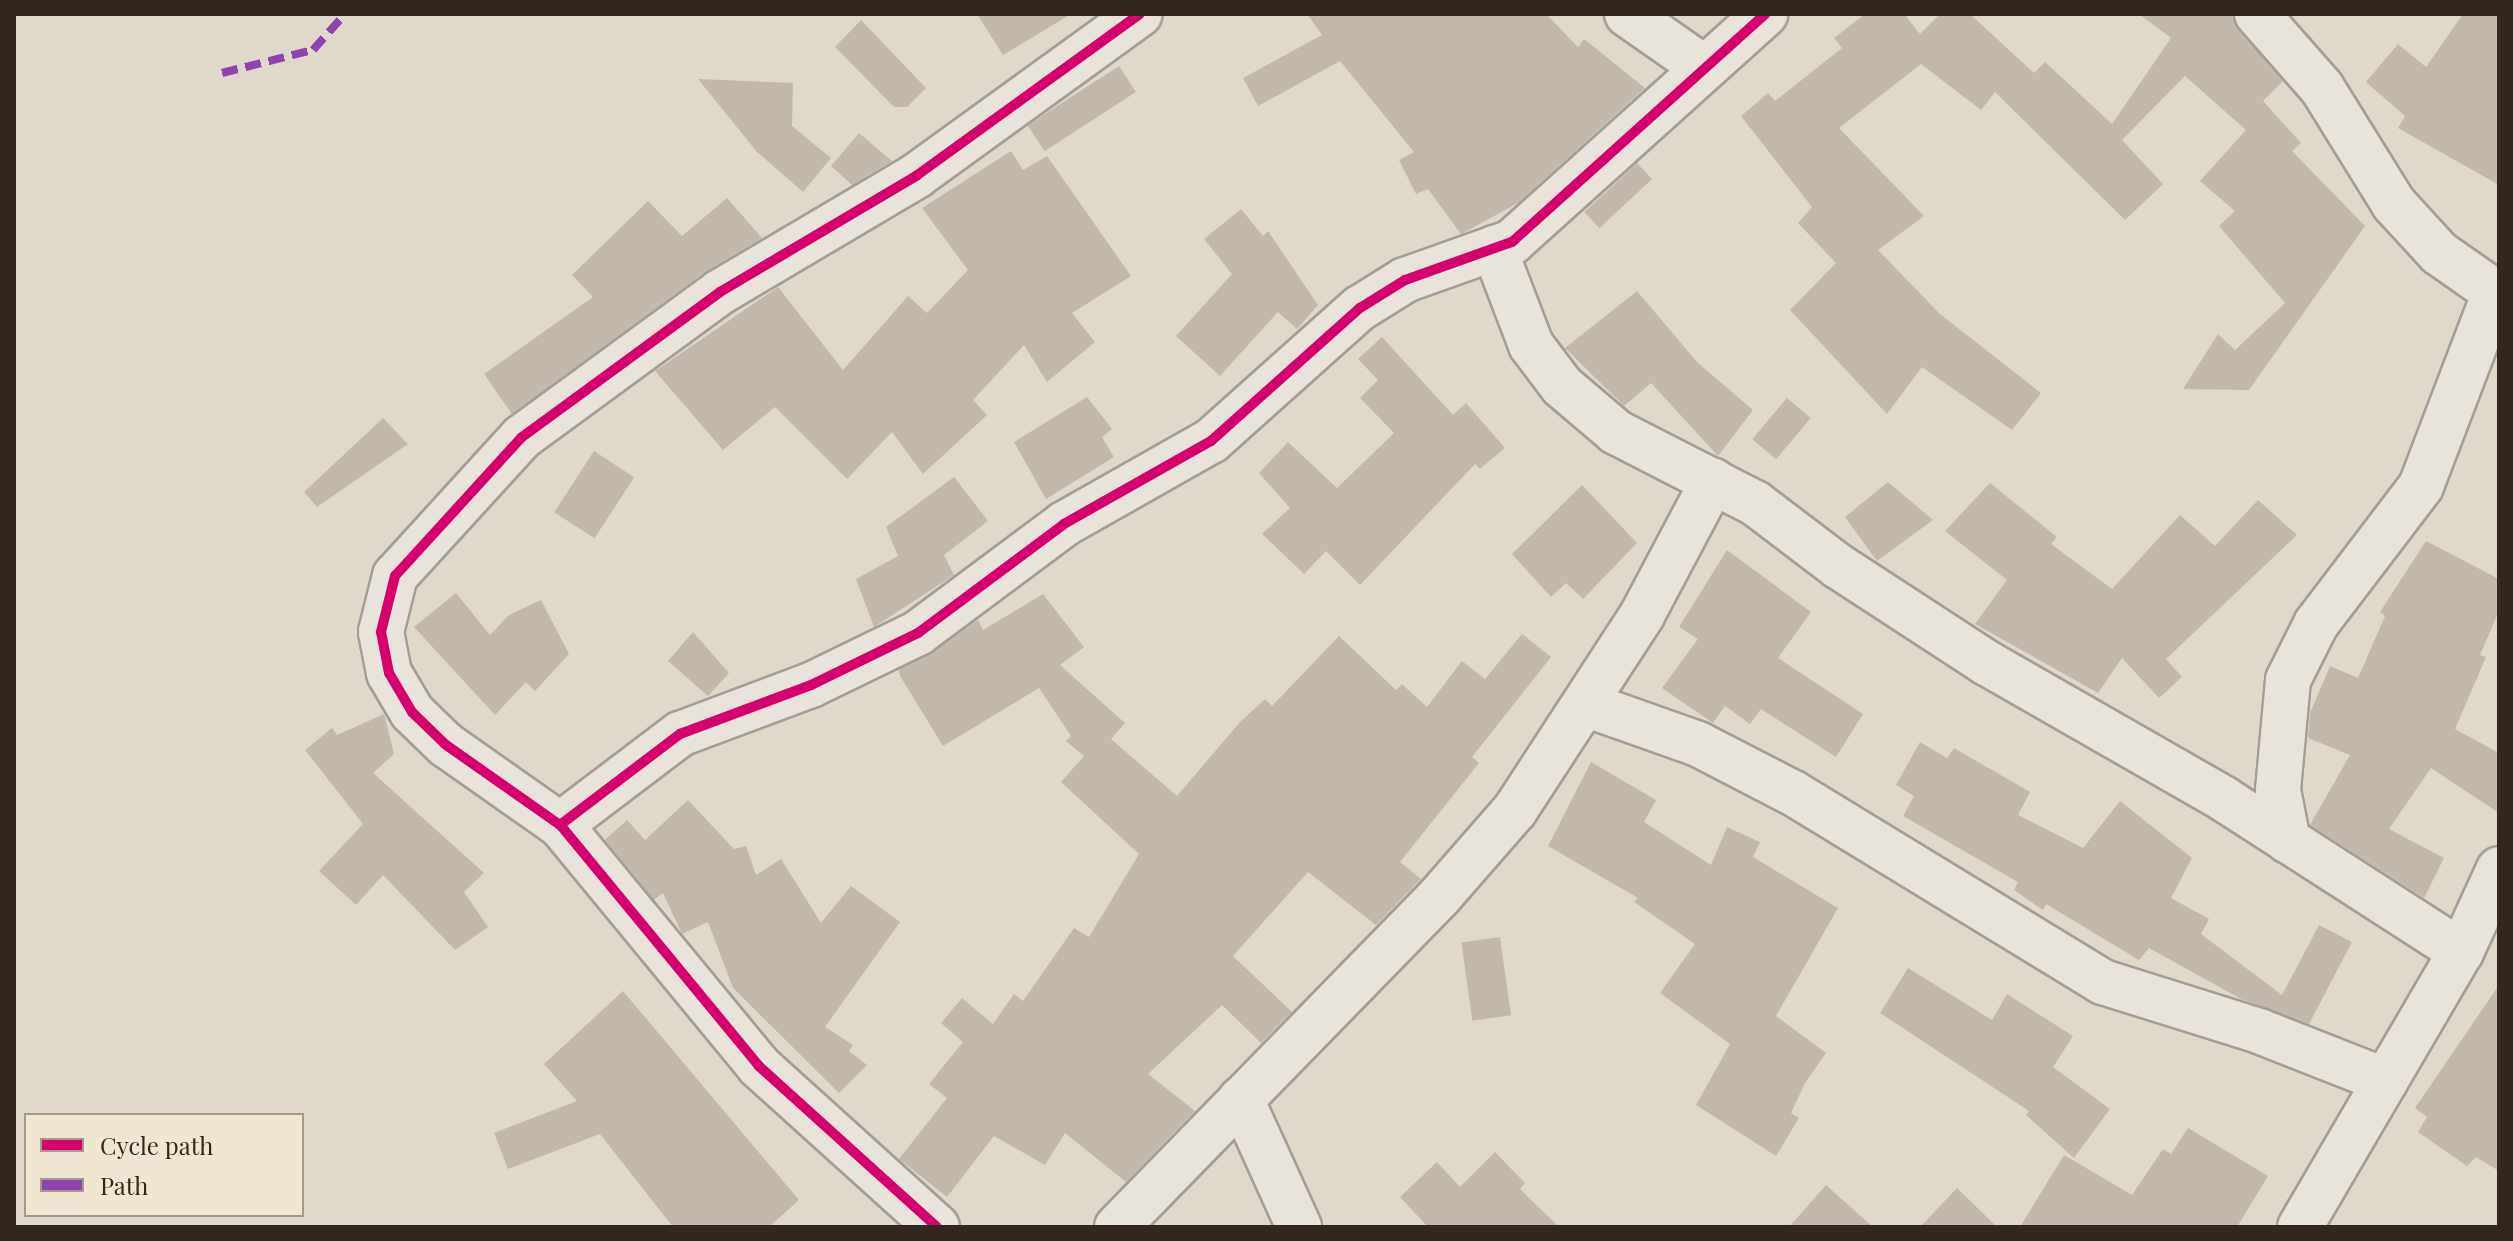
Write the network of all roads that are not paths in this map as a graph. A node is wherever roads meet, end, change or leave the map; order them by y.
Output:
1 (1140, 14) edge
2 (1627, 14) edge
3 (1765, 14) edge
4 (2257, 14) edge
5 (1704, 68) junction
6 (1494, 248) junction
7 (2497, 293) edge
8 (1713, 481) junction
9 (1585, 704) junction
10 (560, 825) junction
11 (2288, 841) junction
12 (2499, 869) edge
13 (2479, 936) edge
14 (2386, 1081) junction
15 (1241, 1099) junction
16 (937, 1227) edge
17 (1117, 1227) edge
18 (1299, 1227) edge
19 (2300, 1227) edge

1 - 10 street
2 - 5 street
3 - 5 street
4 - 7 street
5 - 6 street
6 - 8 street
6 - 10 street
7 - 11 street
8 - 9 street
8 - 11 street
9 - 14 street
9 - 15 street
10 - 16 street
11 - 13 street
12 - 13 street
13 - 14 street
14 - 19 street
15 - 17 street
15 - 18 street

